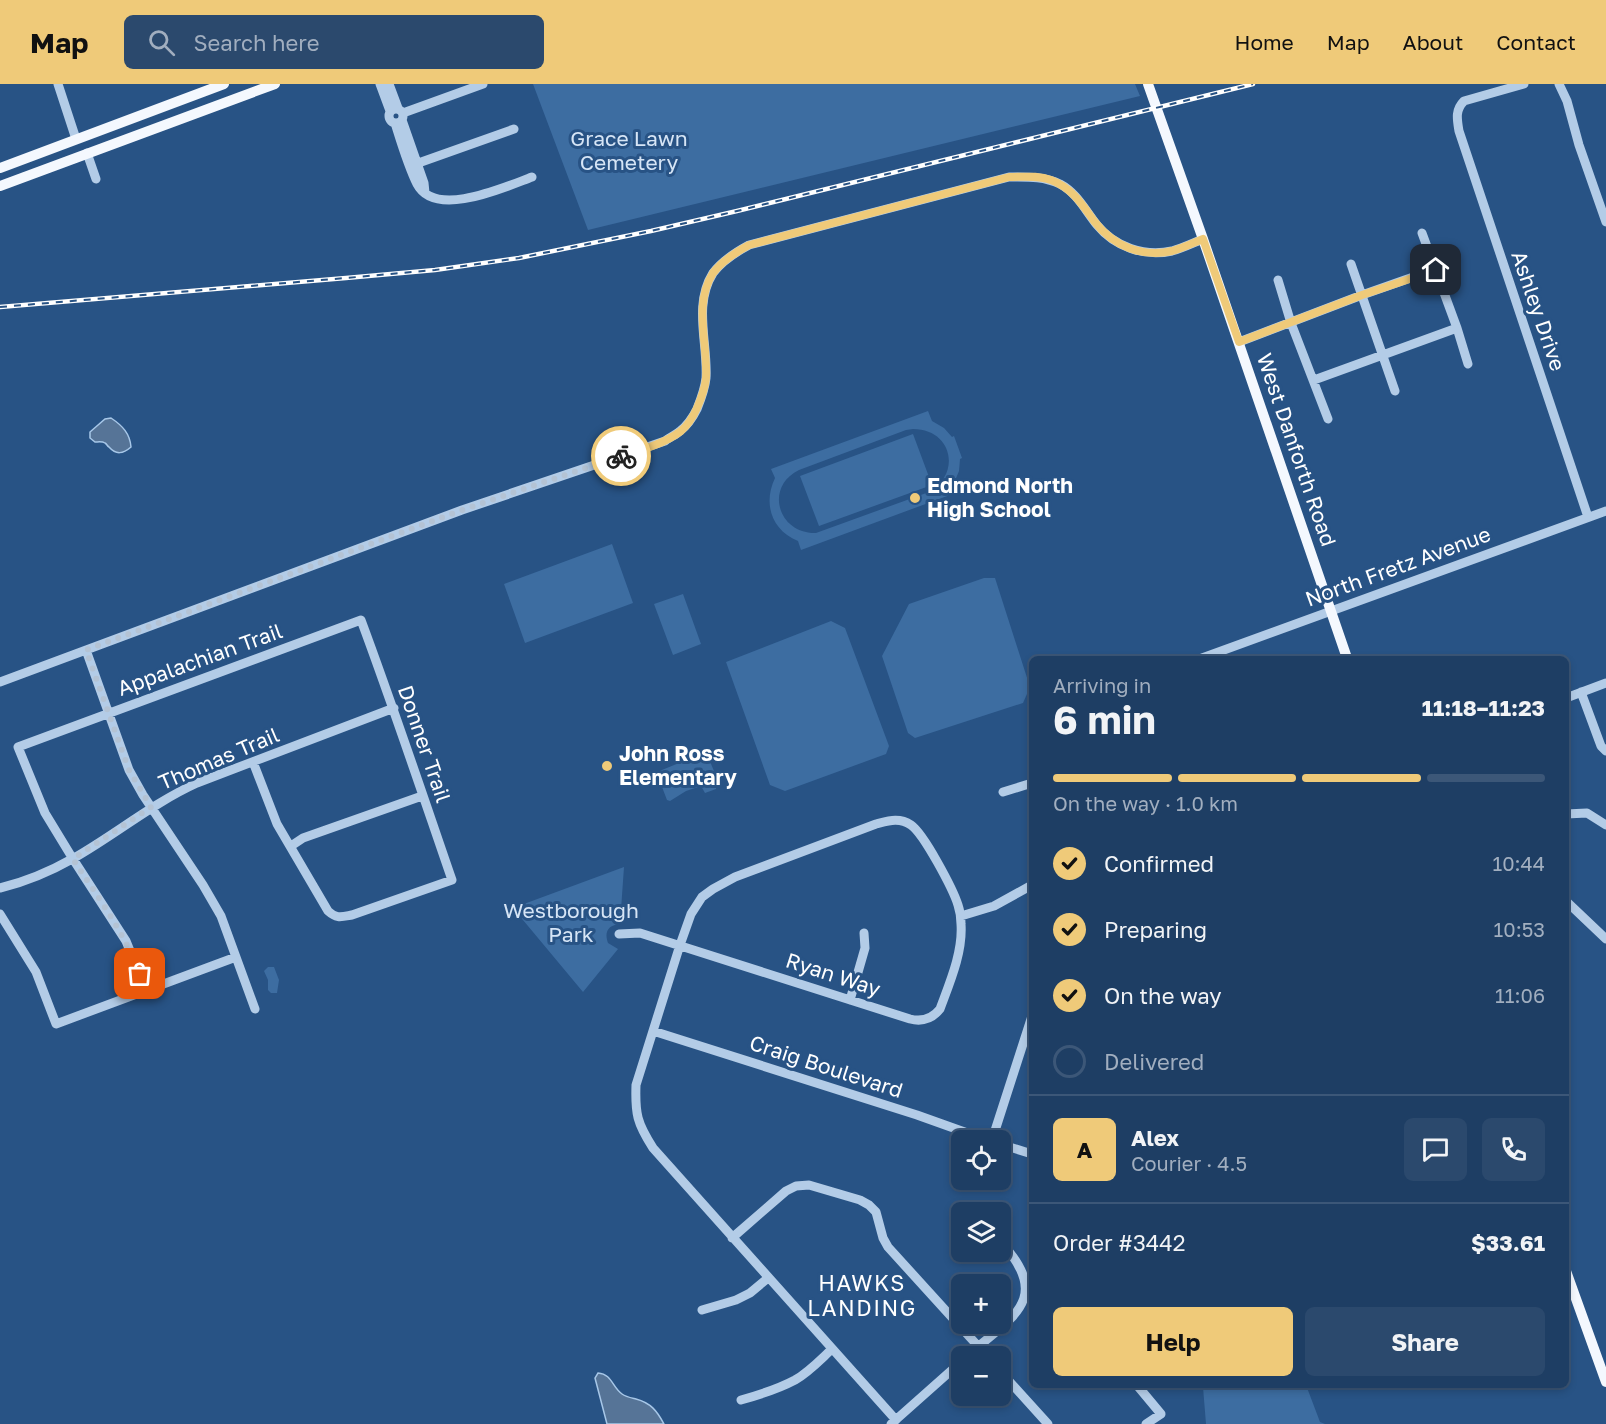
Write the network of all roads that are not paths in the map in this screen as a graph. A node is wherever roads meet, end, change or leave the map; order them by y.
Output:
1 (58, 84) edge
2 (224, 84) edge
3 (275, 84) edge
4 (380, 84) edge
5 (389, 84) edge
6 (483, 84) edge
7 (1148, 84) edge
8 (1524, 84) edge
9 (1559, 84) edge
10 (397, 115) junction
11 (514, 129) dead end
12 (76, 139) junction
13 (87, 153) junction
14 (414, 165) junction
15 (0, 168) edge
16 (532, 177) dead end
17 (96, 179) dead end
18 (0, 186) edge
19 (1606, 222) edge
20 (1422, 233) dead end
21 (1203, 239) junction
22 (1351, 264) dead end
23 (1436, 270) junction
24 (1278, 280) dead end
25 (1362, 295) junction
26 (1291, 323) junction
27 (1457, 328) junction
28 (1239, 342) junction
29 (1383, 355) junction
30 (1468, 364) dead end
31 (1314, 380) junction
32 (1395, 391) dead end
33 (1328, 419) dead end
34 (1606, 511) edge
35 (1588, 517) junction
36 (1330, 611) junction
37 (361, 620) joint
38 (86, 650) junction
39 (1207, 656) edge
40 (1346, 656) edge
41 (0, 682) edge
42 (1606, 683) edge
43 (1581, 692) junction
44 (1569, 697) edge
45 (394, 708) junction
46 (109, 713) junction
47 (1606, 751) edge
48 (253, 762) junction
49 (1029, 784) edge
50 (1003, 792) dead end
51 (422, 796) junction
52 (151, 807) junction
53 (1569, 814) edge
54 (1606, 825) edge
55 (291, 846) junction
56 (73, 859) junction
57 (1029, 887) edge
58 (0, 888) edge
59 (1569, 904) edge
60 (0, 914) edge
61 (961, 916) junction
62 (864, 933) dead end
63 (618, 934) dead end
64 (1606, 939) edge
65 (680, 945) junction
66 (236, 957) junction
67 (146, 990) junction
68 (850, 1000) junction
69 (255, 1008) dead end
70 (1029, 1025) edge
71 (652, 1031) junction
72 (959, 1130) edge
73 (995, 1130) edge
74 (1011, 1147) edge
75 (1029, 1153) edge
76 (732, 1238) junction
77 (1011, 1252) edge
78 (768, 1278) junction
79 (1569, 1279) edge
80 (702, 1310) dead end
81 (978, 1346) joint
82 (832, 1349) junction
83 (951, 1371) edge
84 (1606, 1382) edge
85 (1011, 1383) edge
86 (1139, 1388) edge
87 (741, 1400) dead end
88 (893, 1422) edge
89 (1048, 1424) edge
90 (1146, 1424) edge

1 - 12 street
2 - 12 main road
3 - 13 main road
4 - 10 street
5 - 10 street
6 - 10 street
7 - 21 main road, West Danforth Road
8 - 35 street, Ashley Drive
9 - 19 street
10 - 14 street
11 - 14 street
12 - 13 main road
12 - 15 main road
13 - 17 street
13 - 18 main road
14 - 16 street
20 - 23 street
21 - 28 main road, West Danforth Road
21 - 38 street
22 - 25 street
23 - 25 street
23 - 27 street
24 - 26 street
25 - 26 street
25 - 29 street
26 - 28 street
26 - 31 street
27 - 29 street
27 - 30 street
28 - 36 main road, West Danforth Road
29 - 31 street
29 - 32 street
31 - 33 street
34 - 35 street, North Fretz Avenue
35 - 36 street, North Fretz Avenue
36 - 39 street, North Fretz Avenue
36 - 40 main road, West Danforth Road
37 - 45 street, Donner Trail
37 - 46 street, Appalachian Trail
38 - 41 street
38 - 46 street
42 - 43 street
43 - 44 street
43 - 47 street
45 - 48 street, Thomas Trail
45 - 51 street, Donner Trail
46 - 52 street
46 - 56 street, Appalachian Trail
48 - 52 street, Thomas Trail
48 - 55 street
49 - 50 street
51 - 55 street
51 - 55 street, Donner Trail
52 - 56 street, Thomas Trail
52 - 66 street
53 - 54 street
56 - 58 street, Thomas Trail
56 - 67 street
57 - 61 street
59 - 64 street
60 - 67 street
61 - 65 street
61 - 68 street, Ryan Way
62 - 68 street
63 - 65 street, Ryan Way
65 - 68 street, Ryan Way
65 - 71 street
66 - 67 street
66 - 69 street
70 - 73 street
71 - 72 street, Craig Boulevard
71 - 76 street
74 - 75 street
76 - 78 street
76 - 81 street
77 - 81 street
78 - 80 street
78 - 82 street
79 - 84 main road
82 - 87 street
82 - 88 street
83 - 88 street
85 - 89 street
86 - 90 street

